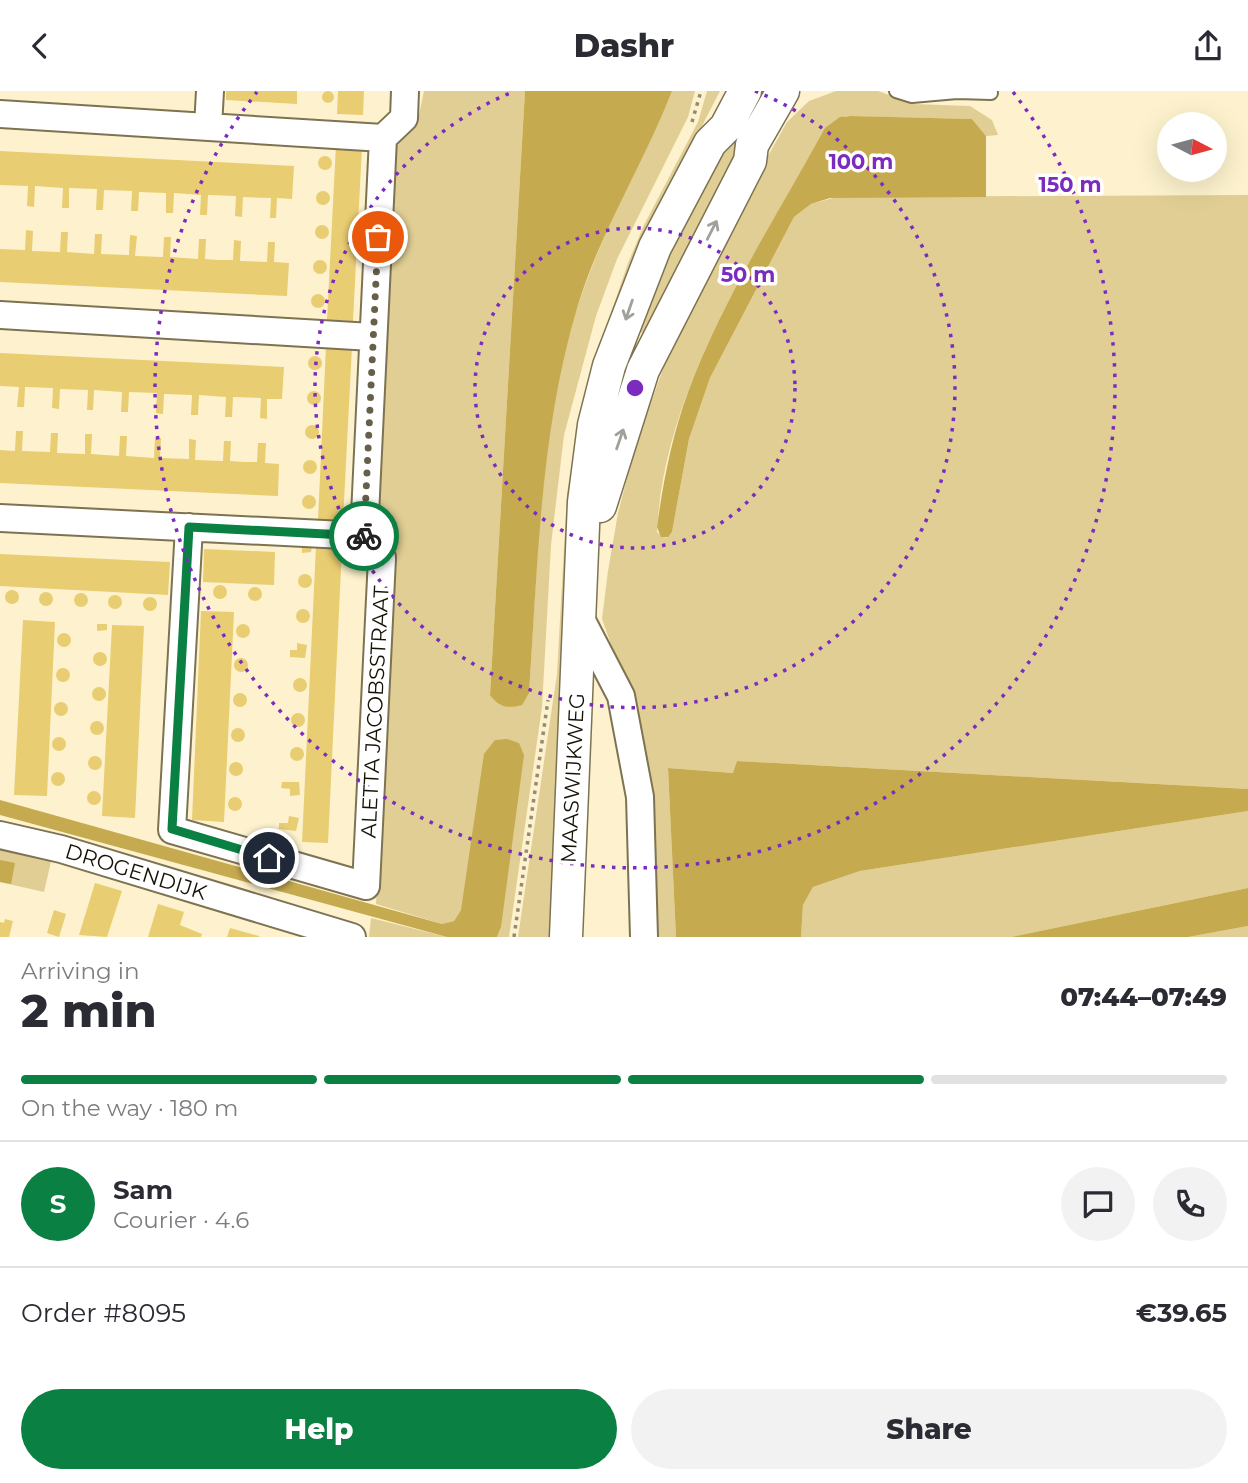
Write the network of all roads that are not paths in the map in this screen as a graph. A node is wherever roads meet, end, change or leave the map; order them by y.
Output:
1 (210, 91) edge
2 (405, 91) edge
3 (728, 91) edge
4 (745, 91) edge
5 (783, 91) edge
6 (802, 91) edge
7 (896, 91) edge
8 (957, 91) edge
9 (991, 93) dead end
10 (2, 107) edge
11 (208, 127) junction
12 (383, 138) junction
13 (710, 143) junction
14 (750, 161) junction
15 (0, 314) edge
16 (372, 337) junction
17 (0, 519) edge
18 (189, 527) junction
19 (364, 536) junction
20 (583, 576) junction
21 (581, 619) junction
22 (0, 835) edge
23 (352, 937) edge
24 (566, 937) edge
25 (644, 937) edge

1 - 11 street
2 - 12 street
3 - 13 street, MAASWIJKWEG
4 - 13 street, MAASWIJKWEG
5 - 14 street, MAASWIJKWEG
6 - 14 street, MAASWIJKWEG
7 - 8 lane
8 - 9 lane
10 - 11 street
11 - 12 street
12 - 16 street
13 -> 20 street, MAASWIJKWEG
20 -> 14 street, MAASWIJKWEG
15 - 16 street
16 - 19 street
17 - 18 street
18 - 19 street
18 - 19 street, ALETTA JACOBSSTRAAT
20 - 21 street, MAASWIJKWEG
21 - 24 street, MAASWIJKWEG
21 - 25 street, MAASWIJKWEG
22 - 23 street, DROGENDIJK

